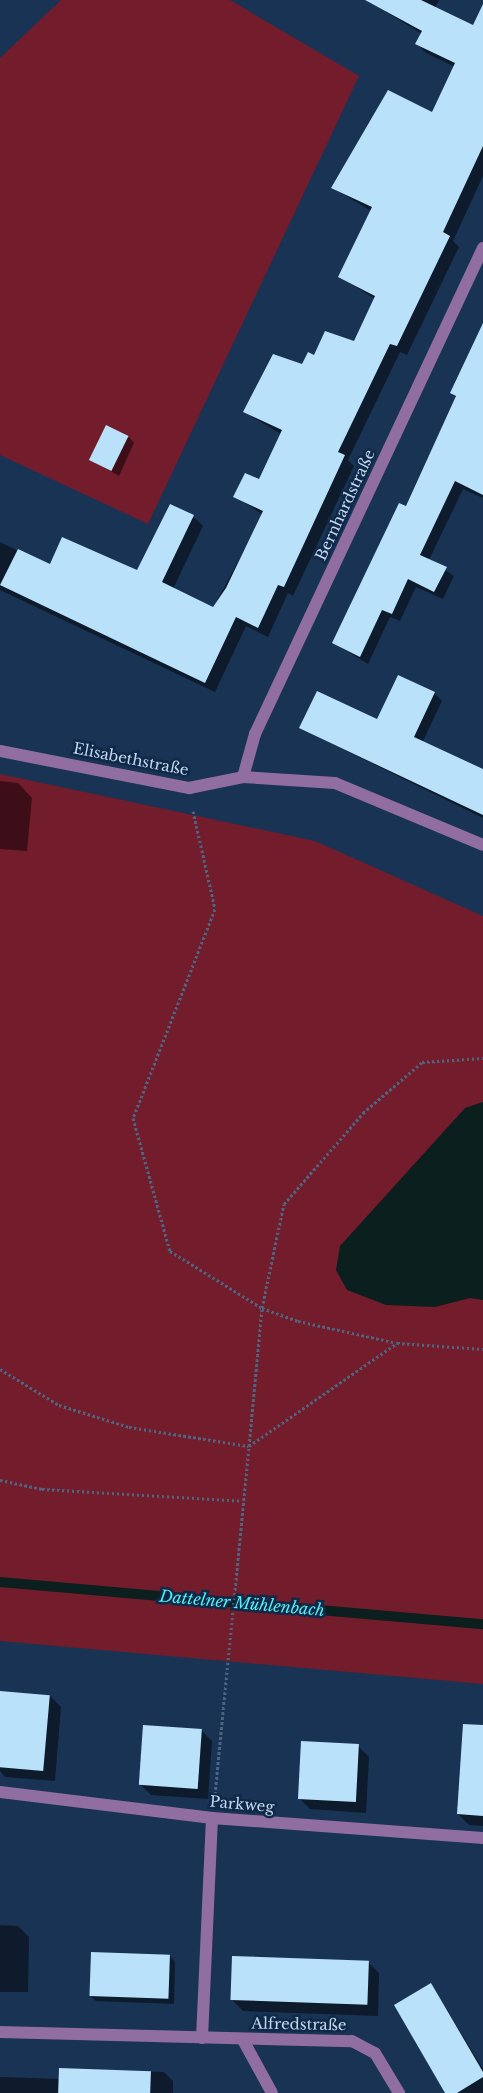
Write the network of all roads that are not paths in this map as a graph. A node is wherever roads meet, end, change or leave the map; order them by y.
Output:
1 (483, 248) edge
2 (0, 751) edge
3 (243, 777) junction
4 (483, 845) edge
5 (0, 1792) edge
6 (212, 1818) junction
7 (483, 1838) edge
8 (0, 2032) edge
9 (202, 2038) junction
10 (243, 2040) junction
11 (272, 2093) edge
12 (399, 2093) edge

1 - 3 street, Bernhardstraße
2 - 3 street, Elisabethstraße
3 - 4 street, Elisabethstraße
5 - 6 street, Parkweg
6 - 7 street, Parkweg
6 - 9 street
8 - 9 street, Alfredstraße
9 - 10 street, Alfredstraße
10 - 11 street
10 - 12 street, Alfredstraße

